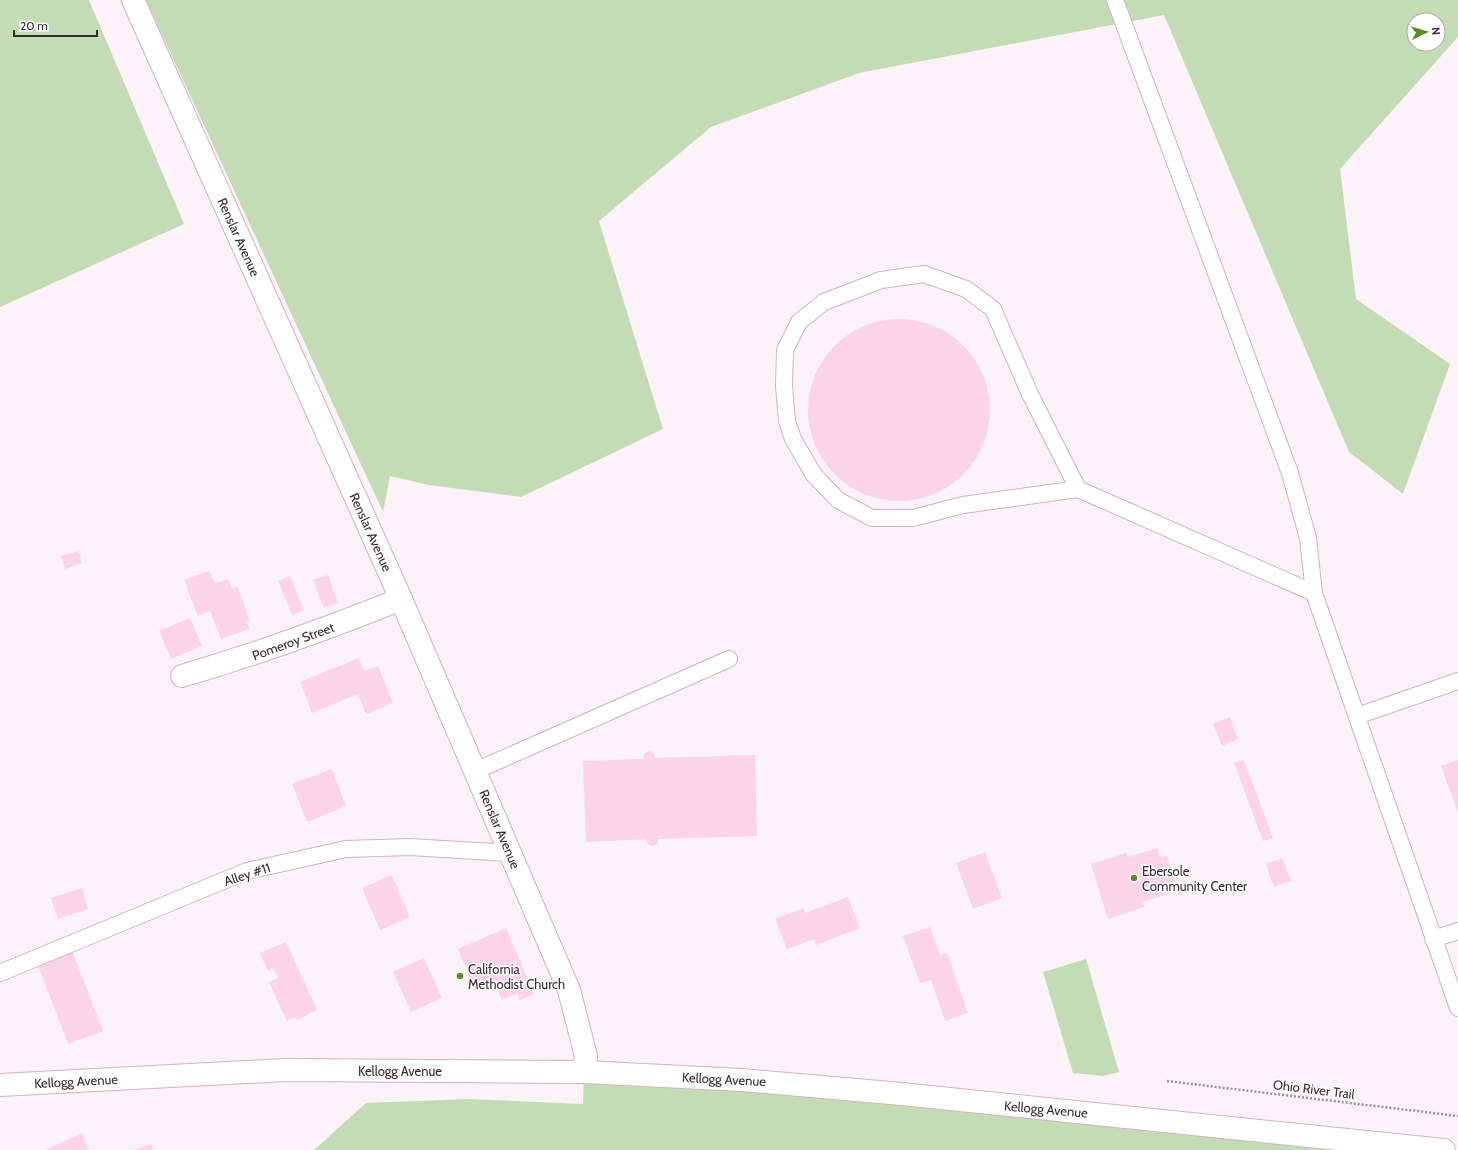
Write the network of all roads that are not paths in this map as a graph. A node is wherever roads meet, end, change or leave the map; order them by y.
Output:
1 (133, 0) edge
2 (1115, 0) edge
3 (1078, 489) junction
4 (1314, 593) junction
5 (401, 599) junction
6 (728, 659) dead end
7 (182, 676) dead end
8 (1458, 681) edge
9 (1357, 716) junction
10 (475, 770) junction
11 (511, 853) junction
12 (1458, 930) edge
13 (1433, 939) junction
14 (0, 973) edge
15 (1458, 1008) edge
16 (584, 1072) junction
17 (0, 1085) edge
18 (1444, 1150) edge

1 - 5 main road, Renslar Avenue
2 - 4 lane
3 - 3 lane
3 - 4 lane
4 - 9 lane
5 - 7 main road, Pomeroy Street
5 - 10 main road, Renslar Avenue
6 - 10 lane
8 - 9 lane
9 - 13 lane
10 - 11 main road, Renslar Avenue
11 - 14 lane, Alley #11
11 - 16 main road, Renslar Avenue
12 - 13 lane
13 - 15 lane
16 - 17 main road, Kellogg Avenue
16 - 18 main road, Kellogg Avenue

